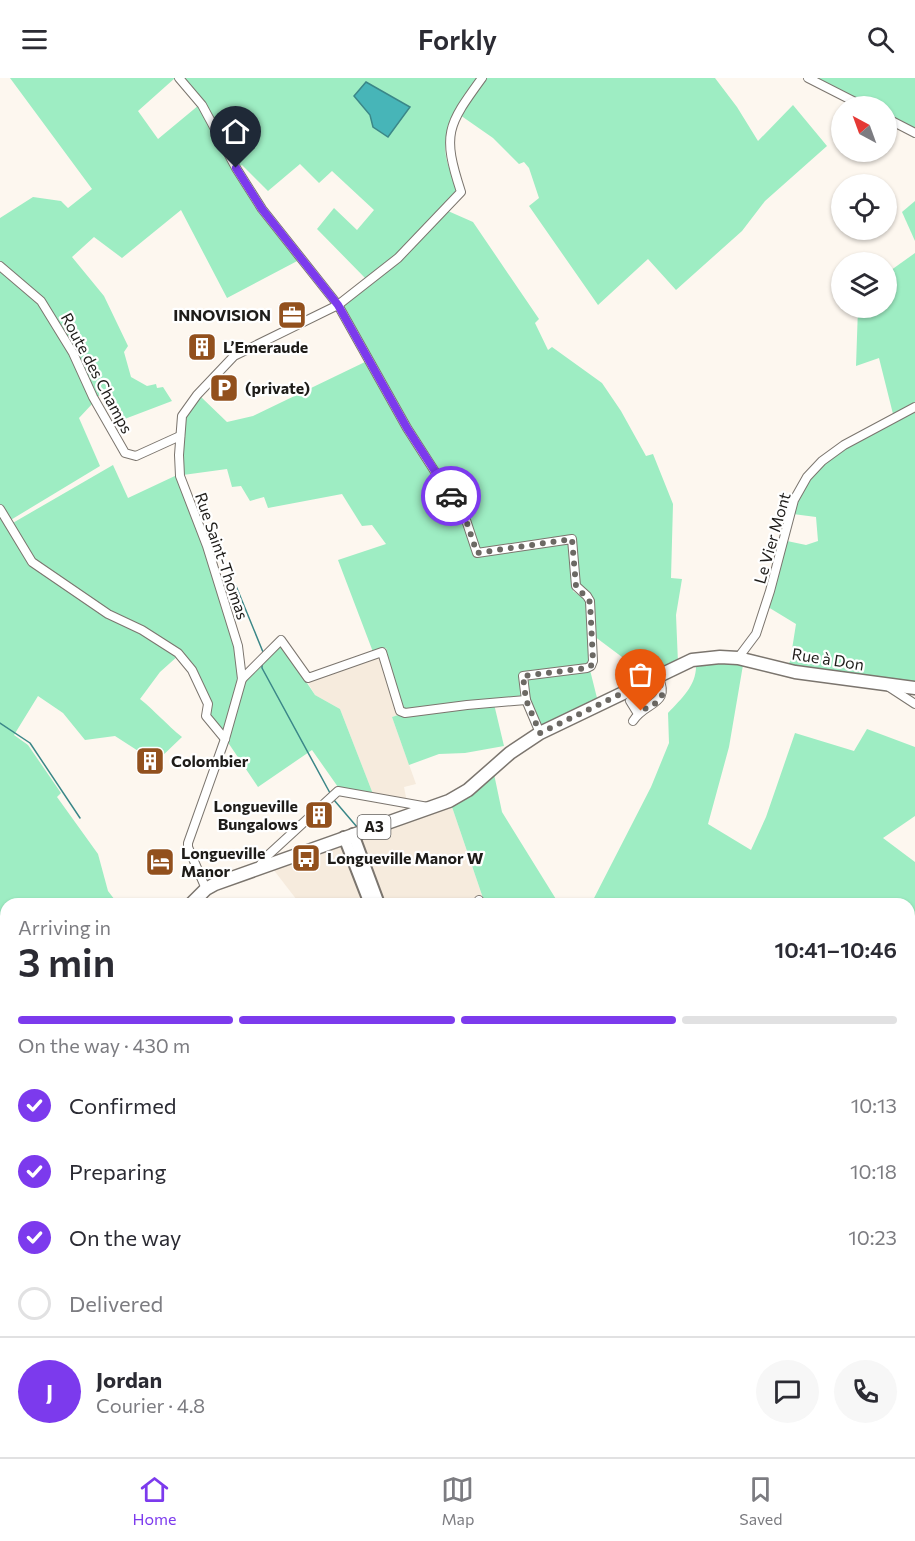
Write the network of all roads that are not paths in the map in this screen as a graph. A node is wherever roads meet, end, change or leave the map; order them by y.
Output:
1 (179, 78) edge
2 (482, 78) edge
3 (808, 78) edge
4 (843, 96) edge
5 (897, 124) edge
6 (915, 133) edge
7 (0, 266) edge
8 (338, 305) junction
9 (915, 407) edge
10 (180, 436) junction
11 (0, 509) edge
12 (738, 658) junction
13 (658, 676) junction
14 (242, 679) junction
15 (886, 684) junction
16 (915, 688) edge
17 (526, 700) junction
18 (630, 701) dead end
19 (915, 704) edge
20 (638, 714) junction
21 (633, 722) dead end
22 (540, 733) junction
23 (225, 739) junction
24 (429, 808) junction
25 (349, 835) junction
26 (258, 868) junction
27 (206, 889) junction
28 (200, 898) edge
29 (368, 898) edge
30 (376, 898) edge

1 - 8 street
2 - 8 street, Rue Saint-Thomas
3 - 4 street
5 - 6 street
7 - 10 street, Route des Champs
8 - 10 street, Rue Saint-Thomas
8 - 17 street
9 - 12 street, Le Vier Mont
10 - 14 street, Rue Saint-Thomas
11 - 23 street
12 - 13 main road, A3
12 - 15 main road, Rue à Don / A3
13 - 20 street
13 - 22 main road, A3
14 - 17 street
14 - 23 street, Rue Saint-Thomas
15 - 16 main road, Rue à Don / A3
15 - 19 street
17 - 22 street
18 - 20 street
20 - 21 street
22 - 24 main road, A3
23 - 27 street, Rue Saint-Thomas
24 - 25 main road, A3
24 - 26 street
25 - 26 main road, A3
25 - 29 street
25 - 30 street
26 - 27 main road, A3
27 - 28 main road, A3

